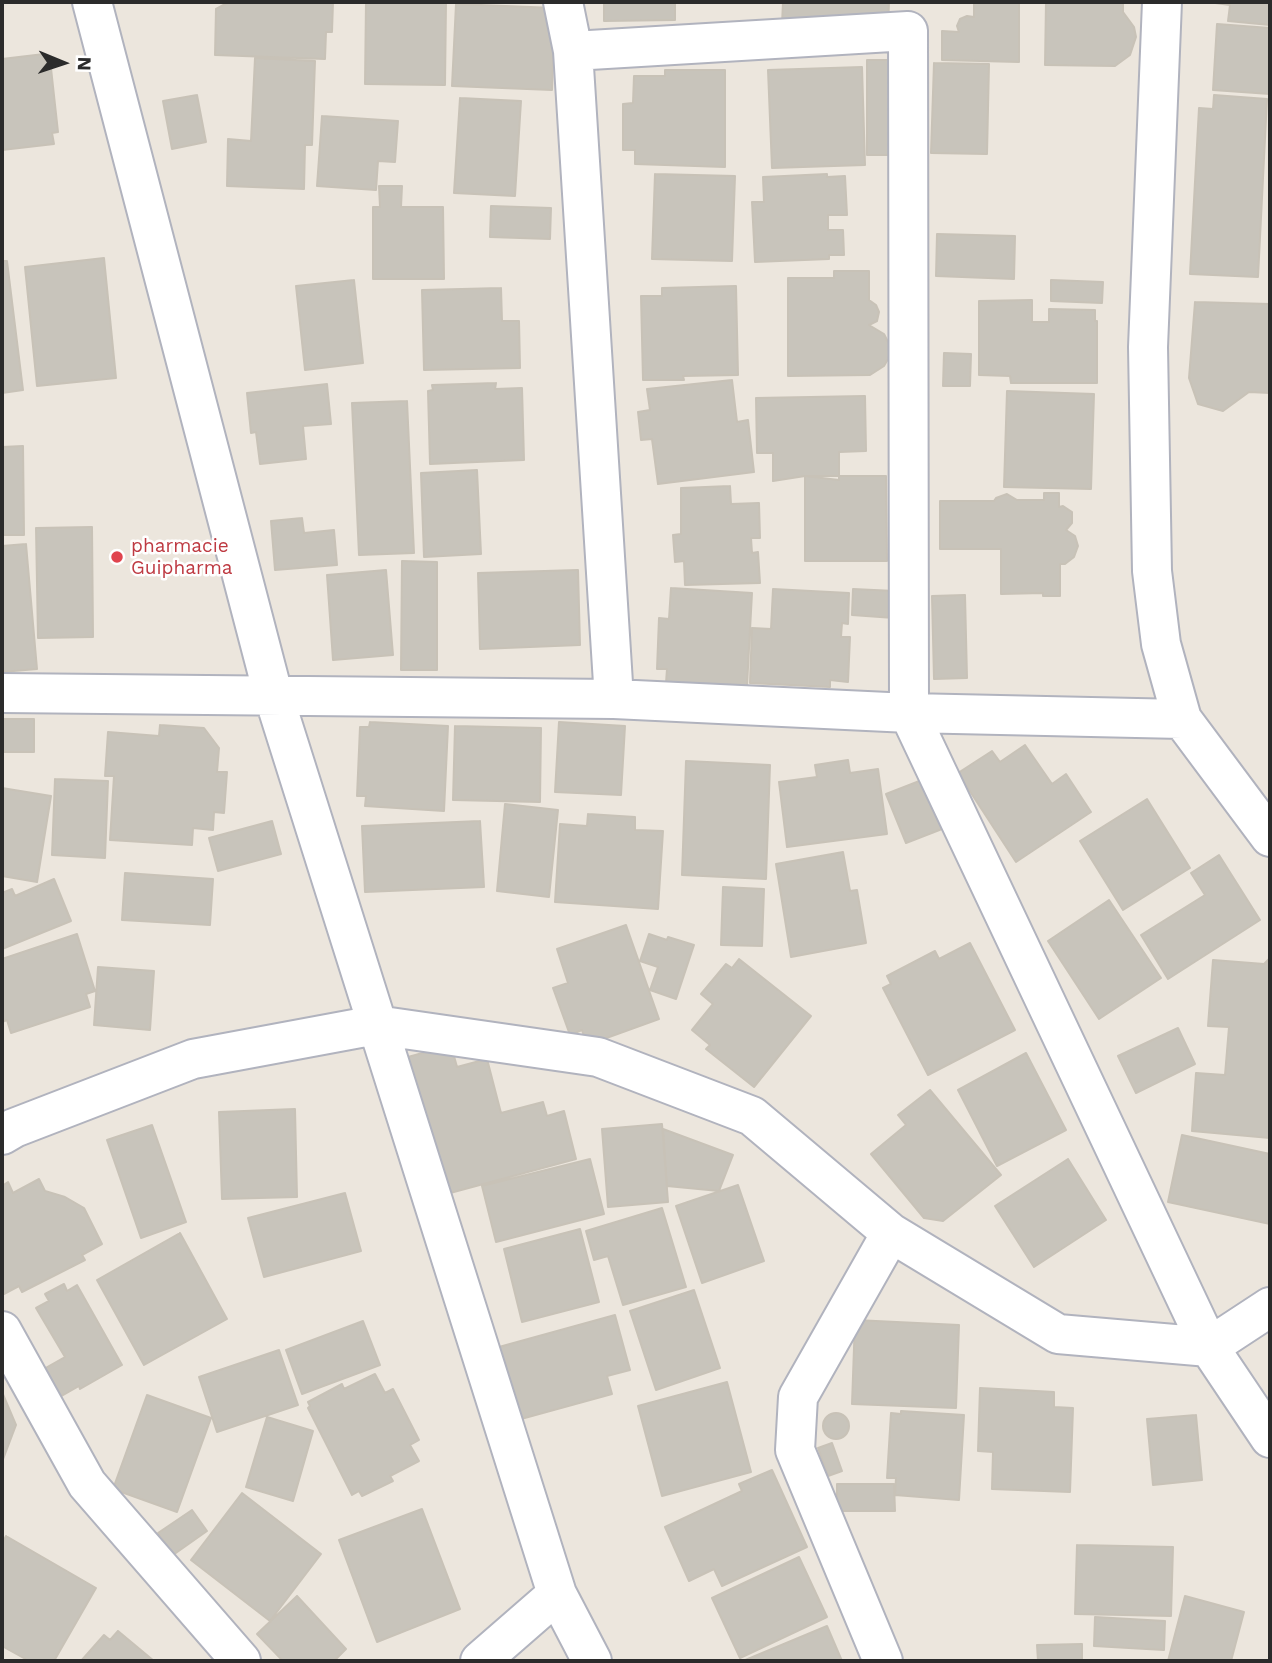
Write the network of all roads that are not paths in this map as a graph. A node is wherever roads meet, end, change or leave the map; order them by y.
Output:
1 (563, 2) edge
2 (1162, 2) edge
3 (104, 7) edge
4 (573, 51) junction
5 (2, 693) edge
6 (273, 694) junction
7 (614, 699) junction
8 (909, 713) junction
9 (1182, 719) junction
10 (1270, 837) edge
11 (376, 1025) junction
12 (2, 1135) edge
13 (891, 1233) junction
14 (1270, 1307) edge
15 (2, 1331) edge
16 (1209, 1347) junction
17 (1270, 1438) edge
18 (557, 1594) junction
19 (241, 1661) edge
20 (480, 1661) edge
21 (592, 1661) edge
22 (883, 1661) edge

1 - 4 street
2 - 9 street
3 - 6 street
4 - 7 street
4 - 8 street
5 - 6 street
6 - 7 street
6 - 11 street
7 - 8 street
8 - 9 street
8 - 16 street
9 - 10 street
11 - 12 street
11 - 13 street
11 - 18 street
13 - 16 street
13 - 22 street
14 - 16 street
15 - 19 street
16 - 17 street
18 - 20 street
18 - 21 street

